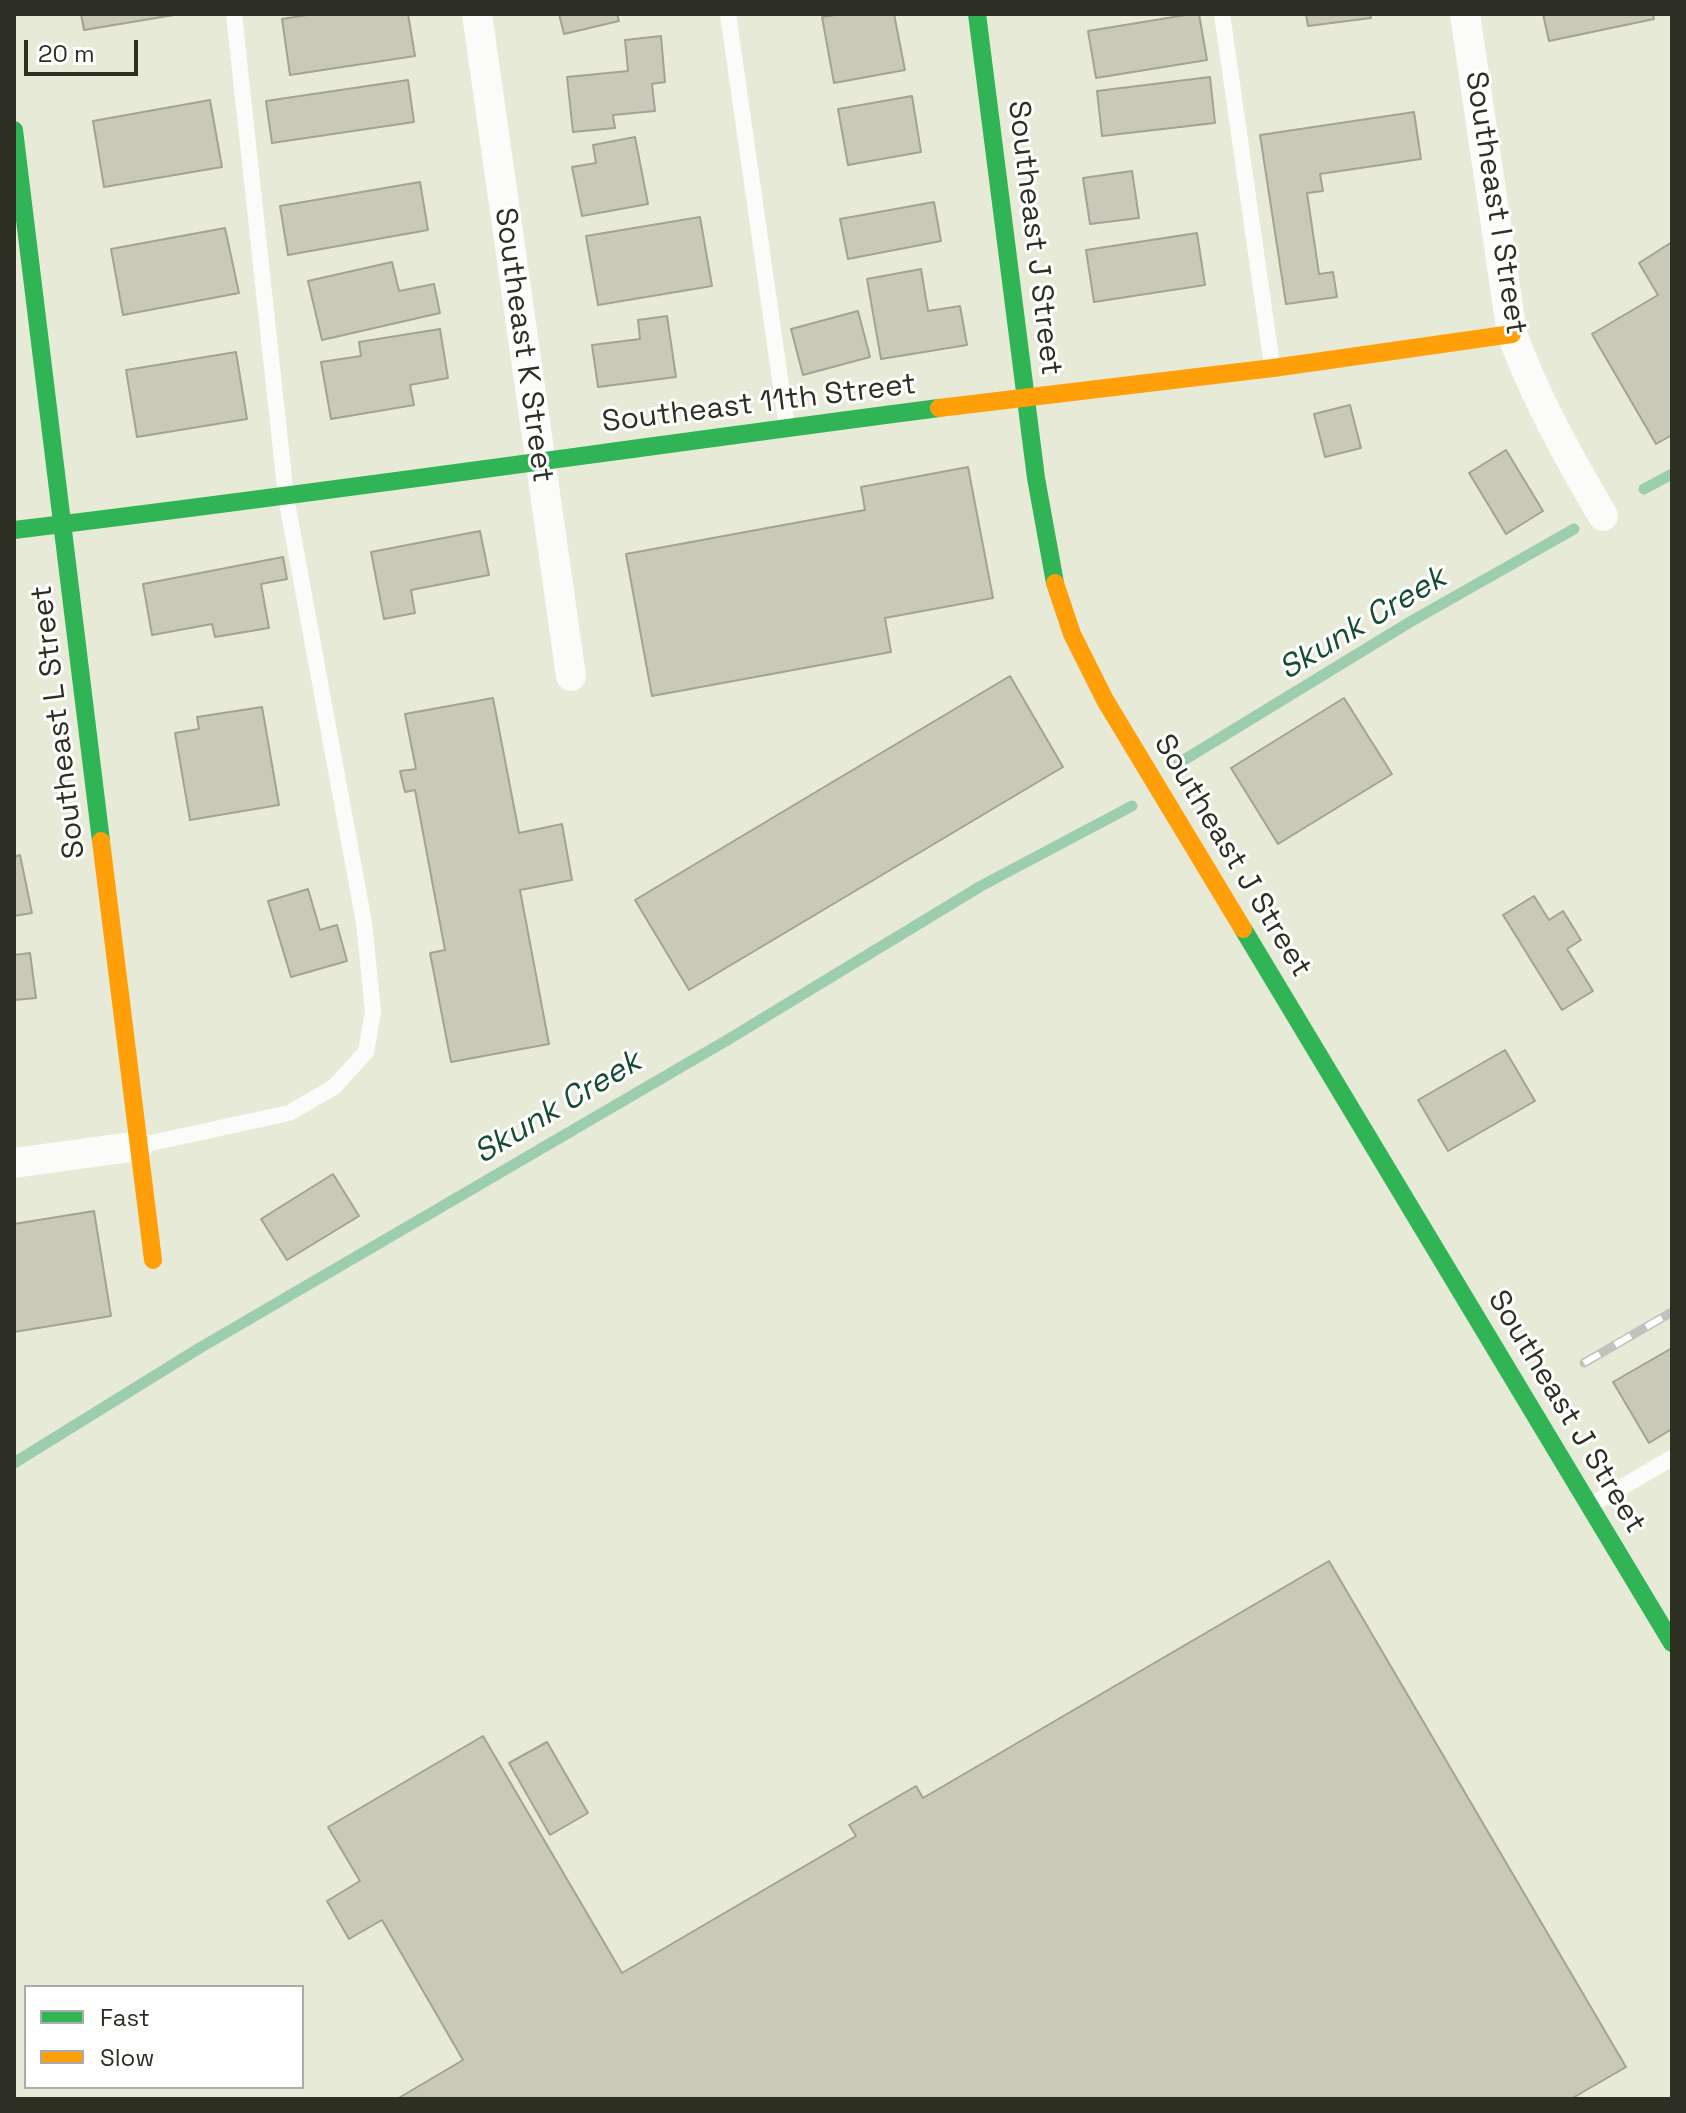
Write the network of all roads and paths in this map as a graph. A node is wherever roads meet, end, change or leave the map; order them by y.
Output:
1 (234, 14) edge
2 (477, 14) edge
3 (728, 14) edge
4 (977, 14) edge
5 (1222, 14) edge
6 (1465, 14) edge
7 (14, 130) edge
8 (1512, 334) junction
9 (1273, 368) junction
10 (1027, 397) junction
11 (788, 430) junction
12 (539, 460) junction
13 (286, 497) junction
14 (1603, 516) dead end
15 (63, 524) junction
16 (14, 530) edge
17 (571, 676) dead end
18 (138, 1146) junction
19 (14, 1163) edge
20 (153, 1260) dead end
21 (1672, 1458) edge
22 (1589, 1505) junction
23 (1672, 1643) edge

1 - 13 lane
2 - 12 street, Southeast K Street
3 - 11 lane
4 - 10 street, Southeast J Street
5 - 9 lane
6 - 8 street, Southeast I Street
7 - 15 street, Southeast L Street
8 - 9 street, Southeast 11th Street
8 - 14 street, Southeast I Street
9 - 10 street, Southeast 11th Street
10 - 11 street, Southeast 11th Street
10 - 22 street, Southeast J Street
11 - 12 street, Southeast 11th Street
12 - 13 street, Southeast 11th Street
12 - 17 street, Southeast K Street
13 - 15 street, Southeast 11th Street
13 - 18 lane
15 - 16 street, Southeast 11th Street
15 - 18 street, Southeast L Street
18 - 19 street
18 - 20 street, Southeast L Street
21 - 22 lane
22 - 23 street, Southeast J Street

